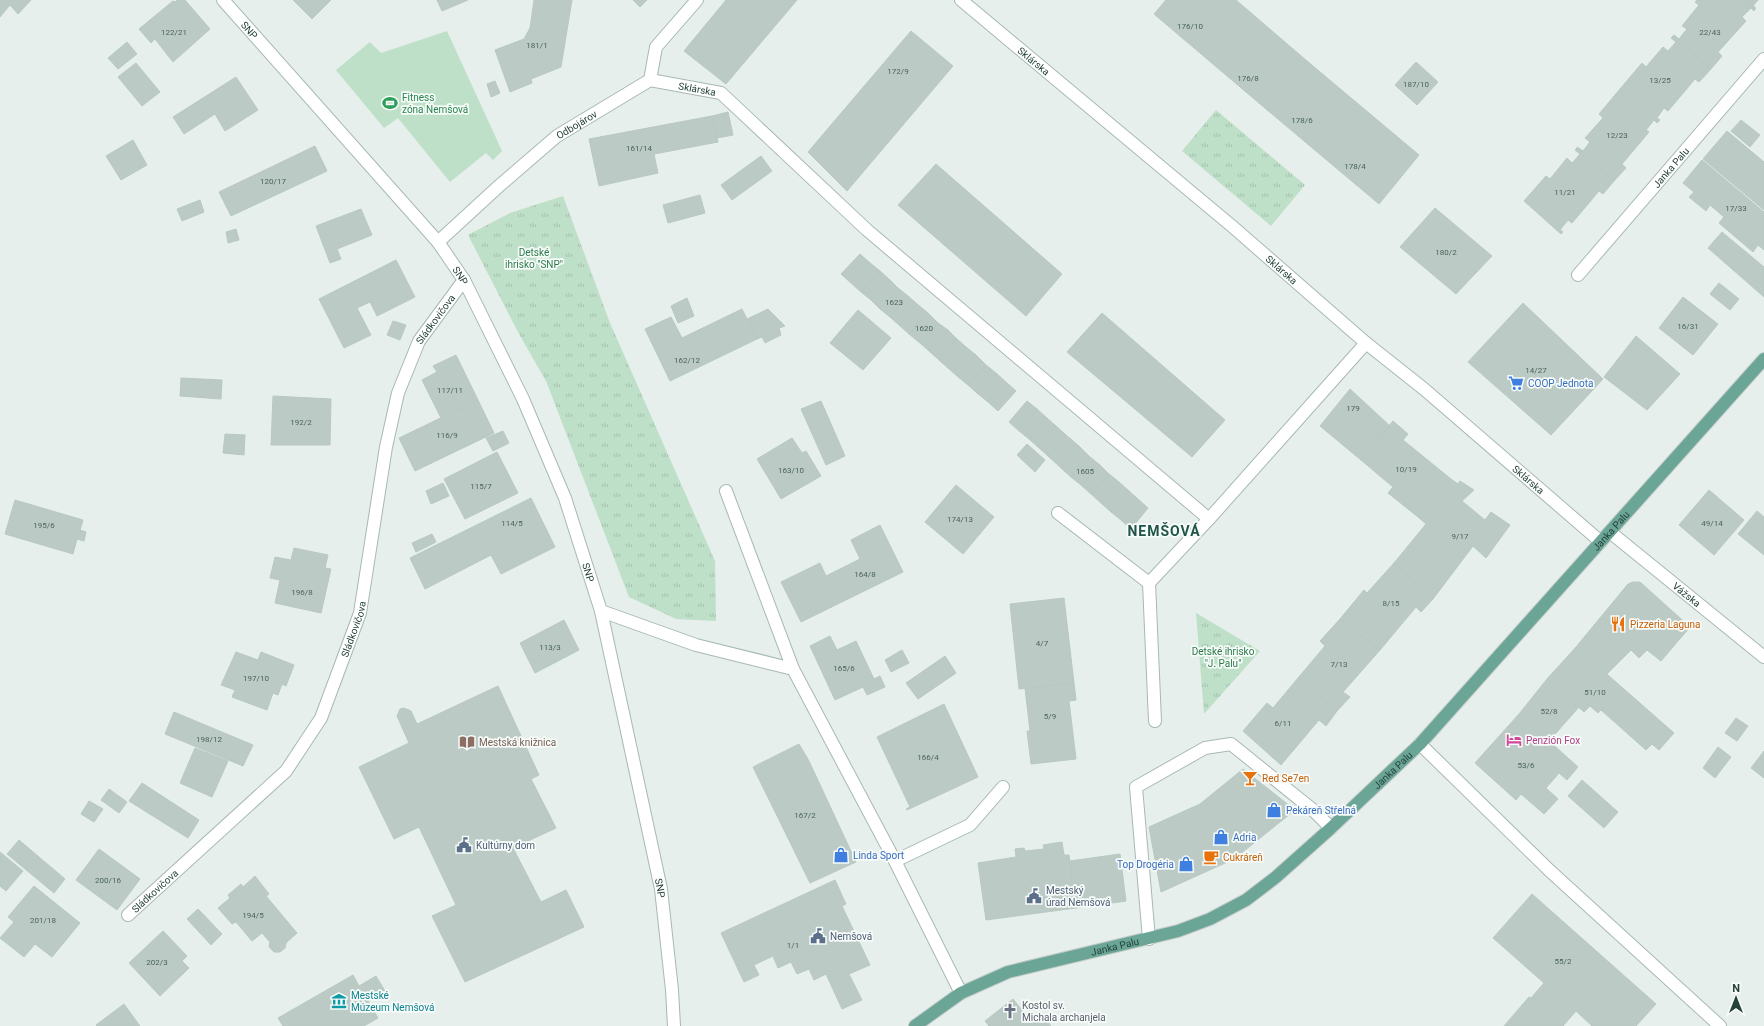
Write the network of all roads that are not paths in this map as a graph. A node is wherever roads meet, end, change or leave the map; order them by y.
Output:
1 (223, 0) edge
2 (697, 0) edge
3 (961, 0) edge
4 (1764, 60) edge
5 (650, 80) junction
6 (438, 242) junction
7 (1578, 275) dead end
8 (464, 280) junction
9 (1366, 343) junction
10 (1764, 359) edge
11 (726, 491) dead end
12 (1058, 513) dead end
13 (1209, 519) junction
14 (1610, 532) junction
15 (1601, 542) junction
16 (1149, 583) junction
17 (601, 611) junction
18 (1764, 657) edge
19 (793, 670) junction
20 (1155, 721) dead end
21 (1420, 744) junction
22 (1003, 787) dead end
23 (1332, 828) junction
24 (895, 861) junction
25 (128, 915) dead end
26 (1149, 939) junction
27 (961, 993) junction
28 (674, 1026) edge
29 (915, 1026) edge
30 (1720, 1026) edge

1 - 6 street, SNP
2 - 5 street
3 - 9 street, Sklárska
4 - 7 street, Janka Palu
5 - 6 street, Odbojárov
5 - 13 street, Sklárska
6 - 8 street, SNP
8 - 17 street, SNP
8 - 25 street, Sládkovičova
9 - 13 street
9 - 15 street, Sklárska
10 - 14 main road, Janka Palu
11 - 19 street
12 - 16 street
13 - 16 street
14 - 15 main road, Janka Palu
14 - 18 street, Vážska
15 - 21 main road, Janka Palu
16 - 20 street
17 - 19 street
17 - 28 street, SNP
19 - 24 street
21 - 23 main road, Janka Palu
21 - 30 street
22 - 24 street
23 - 26 main road, Janka Palu
23 - 26 street
24 - 27 street
26 - 27 main road, Janka Palu
27 - 29 main road, Janka Palu

